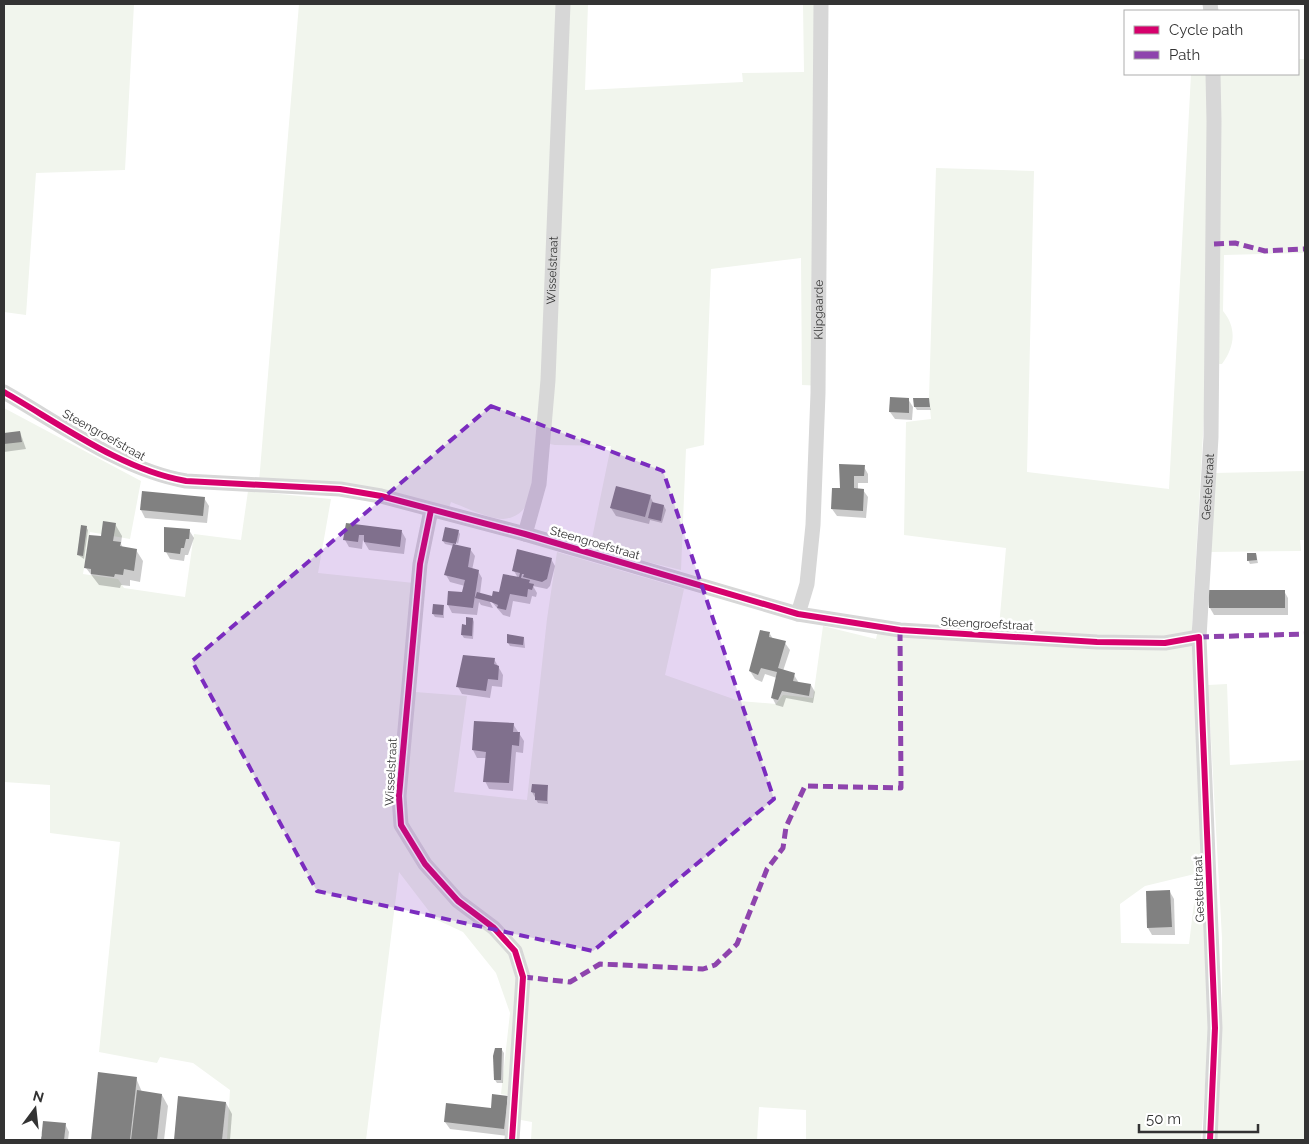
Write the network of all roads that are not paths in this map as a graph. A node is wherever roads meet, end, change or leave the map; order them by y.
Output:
1 (564, 4) edge
2 (821, 4) edge
3 (1213, 75) edge
4 (4, 392) edge
5 (431, 510) junction
6 (525, 534) junction
7 (798, 614) junction
8 (1199, 637) junction
9 (512, 1140) edge
10 (1210, 1140) edge

1 - 6 street, Wisselstraat
2 - 7 street, Klipgaarde
3 - 8 street, Gestelstraat
4 - 5 street, Steengroefstraat
5 - 6 street, Steengroefstraat
5 - 9 street, Wisselstraat
6 - 7 street, Steengroefstraat
7 - 8 street, Steengroefstraat
8 - 10 street, Gestelstraat

